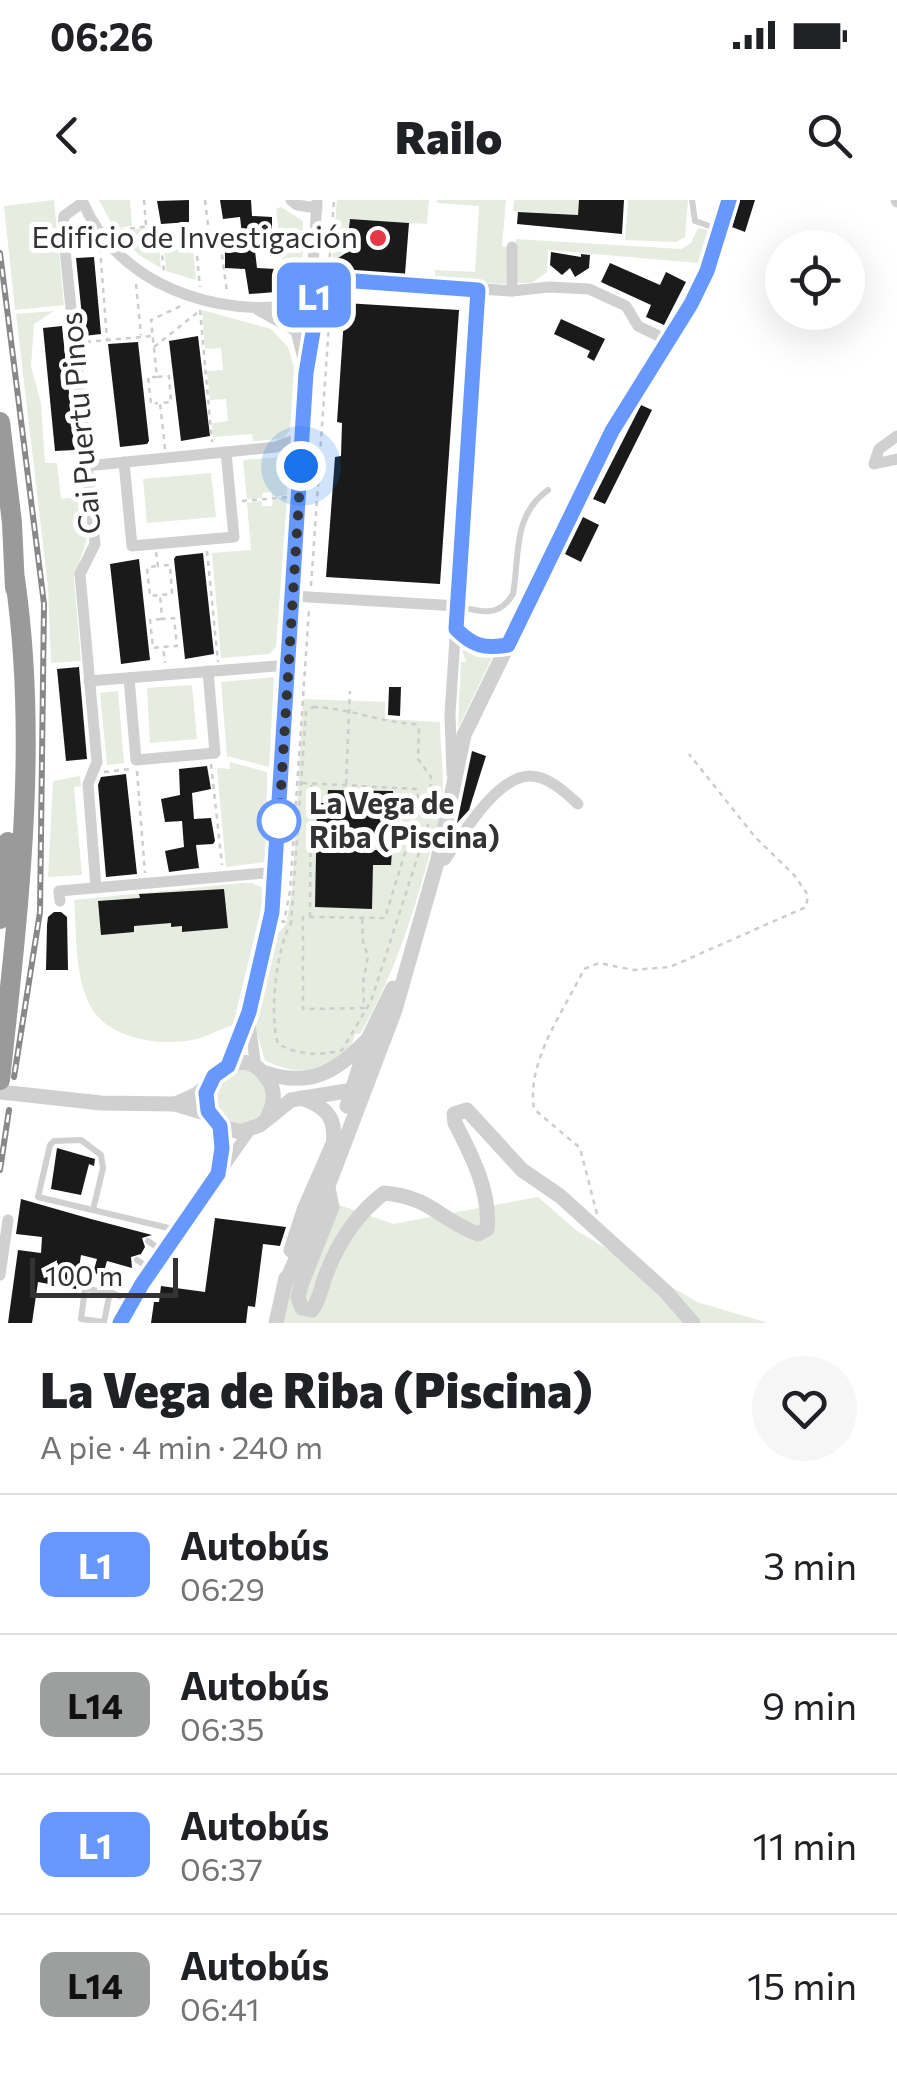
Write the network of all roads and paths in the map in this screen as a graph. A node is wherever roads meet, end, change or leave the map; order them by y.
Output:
1 (144, 200) edge
2 (205, 200) edge
3 (292, 200) edge
4 (334, 200) edge
5 (692, 200) edge
6 (728, 200) edge
7 (82, 201) edge
8 (317, 204) edge
9 (146, 227) junction
10 (720, 230) junction
11 (209, 234) junction
12 (195, 236) junction
13 (102, 237) junction
14 (161, 240) junction
15 (512, 247) dead end
16 (134, 269) junction
17 (313, 271) junction
18 (328, 279) junction
19 (165, 286) junction
20 (478, 290) junction
21 (512, 291) junction
22 (200, 297) junction
23 (228, 303) junction
24 (295, 306) junction
25 (258, 310) junction
26 (200, 311) junction
27 (314, 320) junction
28 (294, 330) junction
29 (153, 336) junction
30 (141, 337) junction
31 (107, 340) junction
32 (667, 340) junction
33 (74, 343) junction
34 (154, 347) junction
35 (306, 373) junction
36 (157, 377) junction
37 (160, 403) junction
38 (0, 422) edge
39 (303, 436) junction
40 (897, 436) edge
41 (276, 447) junction
42 (220, 452) junction
43 (166, 458) junction
44 (897, 459) edge
45 (301, 460) junction
46 (124, 462) junction
47 (86, 466) junction
48 (548, 490) dead end
49 (299, 496) junction
50 (230, 502) junction
51 (206, 540) junction
52 (156, 544) junction
53 (158, 566) junction
54 (16, 579) junction
55 (160, 595) junction
56 (293, 596) junction
57 (310, 597) junction
58 (457, 606) junction
59 (162, 619) junction
60 (456, 629) junction
61 (508, 645) junction
62 (163, 647) junction
63 (289, 664) junction
64 (214, 671) junction
65 (166, 675) junction
66 (129, 678) junction
67 (89, 681) junction
68 (350, 690) dead end
69 (349, 710) junction
70 (210, 753) junction
71 (689, 754) dead end
72 (137, 764) junction
73 (93, 773) junction
74 (453, 777) junction
75 (302, 784) junction
76 (311, 784) junction
77 (346, 786) junction
78 (578, 804) dead end
79 (438, 860) junction
80 (276, 872) junction
81 (223, 877) junction
82 (146, 884) junction
83 (96, 888) junction
84 (60, 902) dead end
85 (310, 917) junction
86 (362, 918) junction
87 (0, 919) edge
88 (270, 920) junction
89 (249, 1012) junction
90 (375, 1041) junction
91 (228, 1066) junction
92 (258, 1069) junction
93 (326, 1074) junction
94 (208, 1084) junction
95 (2, 1088) edge
96 (353, 1090) junction
97 (300, 1098) junction
98 (175, 1104) junction
99 (268, 1117) junction
100 (216, 1122) junction
101 (250, 1130) junction
102 (341, 1137) junction
103 (218, 1174) junction
104 (328, 1186) junction
105 (93, 1210) junction
106 (8, 1220) dead end
107 (178, 1230) junction
108 (603, 1235) junction
109 (148, 1241) dead end
110 (164, 1252) junction
111 (137, 1260) dead end
112 (151, 1270) junction
113 (0, 1275) edge
114 (285, 1284) junction
115 (110, 1292) junction
116 (132, 1301) junction
117 (120, 1323) edge
118 (276, 1323) edge
119 (693, 1323) edge

1 - 9 path
2 - 11 path
3 - 8 street
4 - 18 path
5 - 10 lane
6 - 10 street
7 - 13 street
7 - 33 street, Cai Puertu Pinos
8 - 17 street
9 - 13 path
9 - 14 path
10 - 32 street
11 - 12 path
11 - 23 path
12 - 14 path
12 - 22 path
13 - 16 street
13 - 31 path
14 - 19 path
15 - 21 street
16 - 19 street
16 - 30 path
17 - 18 street
17 - 24 street
17 - 27 street
18 - 20 street
18 - 57 path
19 - 22 street
20 - 21 street
20 - 58 street
21 - 32 street
22 - 23 street
22 - 26 path
22 - 29 path
23 - 25 street
24 - 25 street
24 - 27 street
24 - 28 street
25 - 28 street
26 - 34 path
26 - 42 path
27 - 28 street
27 - 35 street
28 - 35 street
29 - 30 path
29 - 34 path
30 - 31 path
31 - 33 path
32 - 61 street
33 - 47 street, Cai Puertu Pinos
34 - 36 path
35 - 39 street
36 - 37 path
36 - 37 path
37 - 43 path
38 - 54 highway
39 - 41 street
39 - 45 street
40 - 44 street
41 - 42 street
41 - 45 street
42 - 43 street
42 - 50 street
43 - 46 street
45 - 49 street
46 - 47 street
46 - 52 street
47 - 67 street, Cai Puertu Pinos
48 - 58 lane
49 - 50 path
49 - 56 street
50 - 51 street
51 - 52 street
51 - 64 path
52 - 53 path
53 - 55 path
53 - 55 path
54 - 87 highway
54 - 95 highway
55 - 59 path
56 - 57 street
56 - 63 street
57 - 58 street
57 - 88 path
58 - 60 street
59 - 62 path
59 - 62 path
60 - 61 street
60 - 74 street
61 - 74 street
62 - 65 path
63 - 64 street
63 - 80 street
64 - 65 street
64 - 70 street
65 - 66 street
66 - 67 street
66 - 72 street
67 - 73 street, Cai Puertu Pinos
68 - 69 path
69 - 75 path
69 - 75 path
69 - 77 path
70 - 72 street
70 - 81 path
71 - 108 path
72 - 73 path
72 - 82 path
73 - 83 street, Cai Puertu Pinos
74 - 79 street
75 - 76 path
76 - 77 path
76 - 85 path
77 - 86 path
78 - 79 street
79 - 90 street
80 - 81 street
80 - 88 street
81 - 82 street
82 - 83 street
83 - 84 street
85 - 86 path
85 - 86 path
88 - 89 street
89 - 91 street
89 - 92 street
90 - 93 street
90 - 96 street
90 - 102 street
91 - 92 street
91 - 94 street
92 - 93 street
92 - 99 street
93 - 96 street
94 - 98 street
94 - 100 street
95 - 98 street
96 - 97 street
96 - 102 street
97 - 99 street
97 - 102 street
98 - 100 street
99 - 101 street
100 - 101 street
100 - 103 street
101 - 103 street
102 - 104 street
102 - 114 street
103 - 107 street
104 - 108 street
104 - 114 street
105 - 105 lane
105 - 107 lane
106 - 113 street
107 - 110 street
108 - 119 street
109 - 110 lane
110 - 112 street
111 - 112 lane
112 - 116 street
114 - 118 street
115 - 115 lane
115 - 116 lane
116 - 117 street

